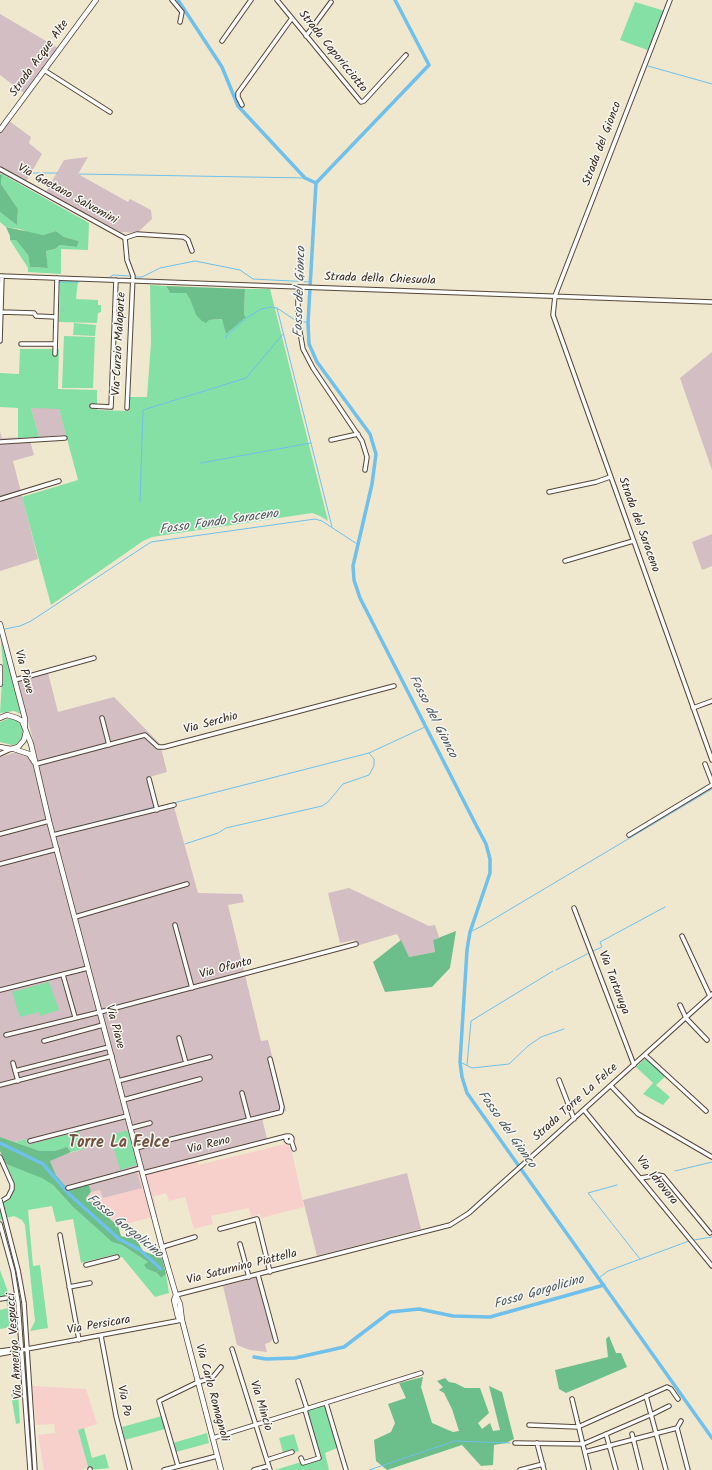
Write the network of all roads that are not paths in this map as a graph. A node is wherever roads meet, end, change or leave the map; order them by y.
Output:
1 (96, 0) edge
2 (172, 0) edge
3 (251, 0) edge
4 (278, 0) edge
5 (670, 0) edge
6 (331, 2) dead end
7 (292, 18) junction
8 (180, 22) dead end
9 (306, 36) junction
10 (222, 41) dead end
11 (406, 56) dead end
12 (44, 70) junction
13 (242, 105) dead end
14 (110, 112) dead end
15 (0, 130) edge
16 (0, 170) edge
17 (125, 238) junction
18 (192, 251) dead end
19 (1, 276) edge
20 (57, 278) junction
21 (116, 280) junction
22 (133, 281) junction
23 (1, 286) edge
24 (298, 287) junction
25 (555, 296) junction
26 (712, 302) edge
27 (1, 312) edge
28 (56, 317) junction
29 (0, 341) edge
30 (21, 344) dead end
31 (55, 344) junction
32 (55, 354) dead end
33 (92, 406) dead end
34 (127, 408) dead end
35 (358, 434) junction
36 (65, 438) dead end
37 (331, 440) dead end
38 (0, 442) edge
39 (365, 470) dead end
40 (610, 477) junction
41 (59, 481) dead end
42 (549, 492) dead end
43 (0, 499) edge
44 (633, 540) junction
45 (565, 561) dead end
46 (0, 624) edge
47 (94, 658) dead end
48 (0, 667) edge
49 (15, 680) junction
50 (0, 684) edge
51 (394, 686) dead end
52 (712, 701) edge
53 (693, 708) junction
54 (0, 718) edge
55 (102, 718) dead end
56 (25, 728) junction
57 (109, 745) junction
58 (0, 747) edge
59 (13, 749) junction
60 (0, 754) edge
61 (712, 760) edge
62 (36, 764) junction
63 (705, 764) dead end
64 (149, 779) dead end
65 (712, 782) edge
66 (712, 785) edge
67 (174, 805) dead end
68 (158, 810) junction
69 (49, 821) junction
70 (0, 834) edge
71 (53, 835) junction
72 (629, 835) dead end
73 (56, 848) junction
74 (0, 864) edge
75 (188, 884) dead end
76 (574, 908) dead end
77 (75, 917) junction
78 (175, 925) dead end
79 (682, 936) dead end
80 (356, 944) dead end
81 (88, 968) junction
82 (63, 975) junction
83 (192, 988) junction
84 (0, 990) edge
85 (711, 995) edge
86 (680, 1005) dead end
87 (100, 1012) junction
88 (75, 1018) junction
89 (686, 1018) junction
90 (103, 1025) junction
91 (6, 1035) dead end
92 (180, 1038) dead end
93 (707, 1040) dead end
94 (44, 1041) dead end
95 (109, 1047) junction
96 (645, 1055) junction
97 (112, 1056) junction
98 (210, 1057) dead end
99 (270, 1059) dead end
100 (13, 1063) dead end
101 (186, 1063) junction
102 (634, 1065) junction
103 (15, 1071) junction
104 (200, 1079) dead end
105 (559, 1080) dead end
106 (18, 1081) junction
107 (118, 1081) junction
108 (0, 1085) edge
109 (611, 1086) junction
110 (242, 1093) dead end
111 (123, 1100) junction
112 (584, 1110) junction
113 (706, 1111) dead end
114 (128, 1116) junction
115 (574, 1119) junction
116 (249, 1120) junction
117 (150, 1123) dead end
118 (131, 1128) junction
119 (30, 1142) dead end
120 (293, 1147) dead end
121 (136, 1148) junction
122 (0, 1157) edge
123 (712, 1157) edge
124 (141, 1168) junction
125 (143, 1173) junction
126 (640, 1178) junction
127 (68, 1188) dead end
128 (0, 1201) edge
129 (0, 1224) edge
130 (220, 1229) dead end
131 (710, 1233) dead end
132 (60, 1235) dead end
133 (195, 1237) dead end
134 (240, 1244) dead end
135 (162, 1247) junction
136 (117, 1257) dead end
137 (313, 1261) joint
138 (86, 1265) dead end
139 (712, 1266) edge
140 (270, 1272) junction
141 (258, 1275) junction
142 (249, 1277) junction
143 (90, 1282) dead end
144 (69, 1287) junction
145 (176, 1295) junction
146 (6, 1298) dead end
147 (0, 1299) edge
148 (182, 1320) junction
149 (101, 1336) junction
150 (79, 1340) junction
151 (276, 1341) dead end
152 (26, 1349) junction
153 (232, 1349) dead end
154 (20, 1350) junction
155 (0, 1353) edge
156 (221, 1367) dead end
157 (421, 1373) dead end
158 (298, 1381) dead end
159 (198, 1382) junction
160 (646, 1396) junction
161 (678, 1399) dead end
162 (572, 1400) dead end
163 (326, 1403) junction
164 (669, 1406) dead end
165 (306, 1409) junction
166 (650, 1415) junction
167 (681, 1422) dead end
168 (256, 1425) junction
169 (529, 1425) dead end
170 (578, 1427) junction
171 (677, 1428) junction
172 (606, 1434) junction
173 (632, 1434) dead end
174 (656, 1434) junction
175 (213, 1438) junction
176 (633, 1440) junction
177 (516, 1443) dead end
178 (537, 1443) junction
179 (583, 1444) junction
180 (609, 1446) junction
181 (292, 1452) dead end
182 (585, 1452) junction
183 (217, 1456) junction
184 (301, 1458) dead end
185 (267, 1460) junction
186 (543, 1464) junction
187 (178, 1466) junction
188 (269, 1468) edge
189 (30, 1470) edge
190 (35, 1470) edge
191 (130, 1470) edge
192 (164, 1470) edge
193 (221, 1470) edge
194 (254, 1470) edge
195 (346, 1470) edge
196 (520, 1470) edge
197 (544, 1470) edge
198 (589, 1470) edge
199 (616, 1470) edge
200 (641, 1470) edge
201 (666, 1470) edge
202 (688, 1470) edge

1 - 12 main road, Strada Acque Alte
2 - 8 street
3 - 10 street
4 - 7 street, Strada Caporicciotto
5 - 25 street, Strada del Gionco
6 - 9 street
7 - 9 street, Strada Caporicciotto
7 - 13 street
9 - 11 street, Strada Caporicciotto
12 - 14 street
12 - 15 main road, Strada Acque Alte
16 - 17 street, Via Gaetano Salvemini
17 - 18 street, Via Gaetano Salvemini
17 - 22 street, Via Gaetano Salvemini
19 - 20 street, Strada della Chiesuola
19 - 23 street
20 - 21 street, Strada della Chiesuola
20 - 28 street
21 - 22 street, Strada della Chiesuola
21 - 33 street
22 - 24 street, Strada della Chiesuola
22 - 34 street, Via Curzio Malaparte
23 - 27 street
24 - 25 street, Strada della Chiesuola
24 - 35 street
25 - 26 street, Strada della Chiesuola
25 - 40 street, Strada del Saraceno
27 - 28 street
27 - 29 street
28 - 31 street
30 - 31 street
31 - 32 street
35 - 37 street
35 - 39 street
36 - 38 street
40 - 42 street
40 - 44 street, Strada del Saraceno
41 - 43 street
44 - 45 street
44 - 53 street, Strada del Saraceno
46 - 49 main road, Via Piave
47 - 49 street
48 - 50 main road, Via Piave
49 - 56 main road, Via Piave
51 - 57 street, Via Serchio
52 - 53 street
53 - 61 street, Strada del Saraceno
54 - 56 main road
55 - 57 street
56 - 59 main road
56 - 62 main road, Via Piave
57 - 62 street, Via Serchio
58 - 59 main road
59 - 60 street
59 - 62 main road
62 - 69 main road, Via Piave
63 - 65 street
64 - 68 street
66 - 72 street
67 - 68 street
68 - 71 street
69 - 70 street
69 - 71 main road, Via Piave
71 - 73 main road, Via Piave
73 - 74 street
73 - 77 main road, Via Piave
75 - 77 street
76 - 102 street, Via Tartaruga
77 - 81 main road, Via Piave
78 - 83 street
79 - 85 street
80 - 83 street, Via Ofanto
81 - 82 street
81 - 87 main road, Via Piave
82 - 84 street
82 - 88 street
83 - 87 street, Via Ofanto
85 - 89 street, Strada Torre La Felce
86 - 89 street
87 - 88 street, Via Ofanto
87 - 90 main road, Via Piave
88 - 91 street, Via Ofanto
89 - 93 street
89 - 96 street, Strada Torre La Felce
90 - 94 street
90 - 95 main road, Via Piave
92 - 101 street
95 - 97 main road, Via Piave
95 - 103 street
96 - 102 street, Strada Torre La Felce
96 - 113 street
97 - 106 street
97 - 107 main road, Via Piave
98 - 101 street
99 - 116 street
100 - 103 street
101 - 107 street
102 - 109 street, Strada Torre La Felce
103 - 106 street
104 - 111 street
105 - 115 street
106 - 108 street
107 - 111 main road, Via Piave
109 - 112 street, Strada Torre La Felce
109 - 123 street
110 - 116 street
111 - 114 main road, Via Piave
112 - 115 street, Strada Torre La Felce
112 - 126 street, Via Idrovora
114 - 118 main road, Via Piave
114 - 119 street
115 - 137 street, Strada Torre La Felce
116 - 121 street
117 - 118 street
118 - 121 main road, Via Piave
120 - 125 street, Via Reno
121 - 124 main road, Via Piave
122 - 128 street
124 - 125 main road, Via Piave
124 - 127 street
125 - 135 main road, Via Piave
126 - 131 street
126 - 139 street, Via Idrovora
128 - 152 street, Via Amerigo Vespucci, bridge
129 - 154 street, Via Amerigo Vespucci
130 - 140 street
132 - 144 street
133 - 135 street
134 - 142 street
135 - 145 main road, Via Piave
136 - 138 street
137 - 140 street, Via Saturnino Piattella
140 - 141 street, Via Saturnino Piattella
141 - 142 street, Via Saturnino Piattella
141 - 151 street
142 - 145 street, Via Saturnino Piattella
143 - 144 street
144 - 150 street
145 - 148 main road, Via Piave
146 - 147 street
148 - 149 street, Via Persicara
148 - 159 main road, Via Carlo Romagnoli
149 - 150 street, Via Persicara
149 - 191 street, Via Po
150 - 152 street, Via Persicara
152 - 154 street, Via Persicara
152 - 190 street, Via Amerigo Vespucci
153 - 168 street, Via Mincio
154 - 155 street, Via Persicara
154 - 189 street, Via Amerigo Vespucci
156 - 159 street
157 - 163 street
158 - 165 street
159 - 175 main road, Via Carlo Romagnoli
159 - 187 street
160 - 161 street
160 - 166 street
160 - 170 street
162 - 170 street
163 - 165 street
163 - 195 street
164 - 166 street
165 - 168 street
165 - 184 street
166 - 172 street
166 - 174 street
167 - 171 street
168 - 175 street
168 - 185 street, Via Mincio
169 - 170 street
170 - 179 street
171 - 174 street
171 - 202 street
172 - 179 street
172 - 180 street
173 - 176 street
174 - 176 street
174 - 201 street
175 - 183 main road, Via Carlo Romagnoli
176 - 180 street
176 - 200 street
177 - 178 street
178 - 179 street
178 - 186 street
179 - 182 street
180 - 182 street
180 - 199 street
181 - 185 street
182 - 198 street
183 - 187 street
183 - 193 main road, Via Carlo Romagnoli
185 - 188 street, Via Mincio
186 - 196 street
186 - 197 street
187 - 192 street
188 - 194 street

